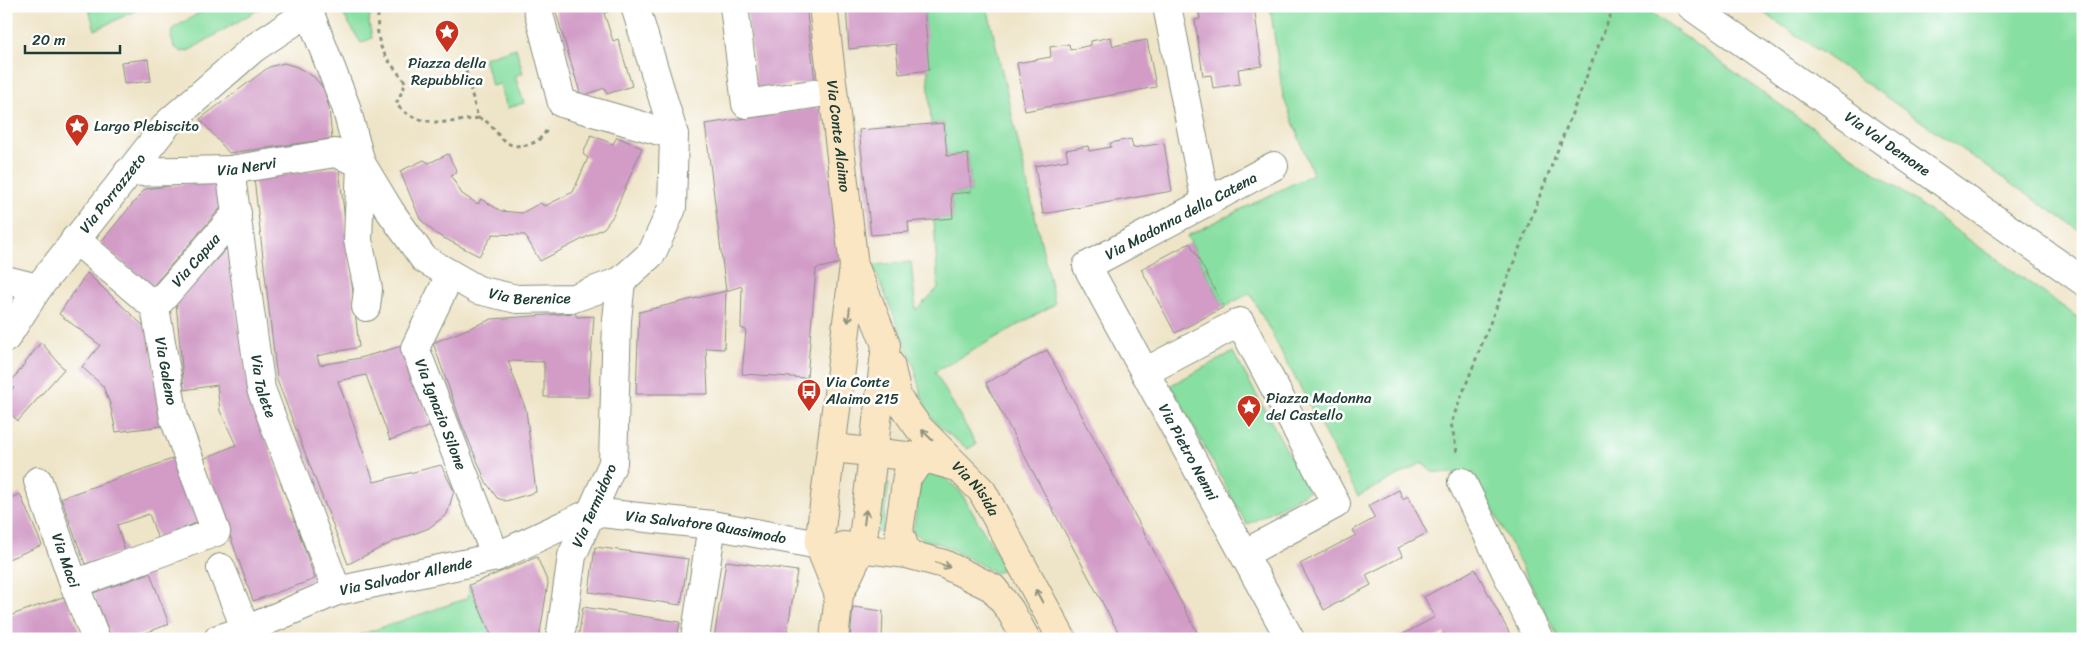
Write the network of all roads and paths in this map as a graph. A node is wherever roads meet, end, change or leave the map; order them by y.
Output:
1 (379, 6) edge
2 (537, 6) edge
3 (635, 6) edge
4 (734, 6) edge
5 (823, 6) edge
6 (1167, 6) edge
7 (1614, 6) edge
8 (1692, 6) edge
9 (308, 8) edge
10 (462, 60) dead end
11 (833, 91) junction
12 (562, 103) junction
13 (478, 118) junction
14 (674, 135) junction
15 (361, 163) junction
16 (1274, 166) dead end
17 (230, 170) junction
18 (128, 172) junction
19 (1206, 203) junction
20 (237, 213) junction
21 (75, 239) junction
22 (854, 266) junction
23 (1087, 266) joint
24 (450, 275) junction
25 (6, 280) edge
26 (621, 281) junction
27 (2083, 281) edge
28 (38, 288) junction
29 (366, 307) dead end
30 (155, 308) junction
31 (6, 338) edge
32 (886, 345) junction
33 (1145, 372) junction
34 (833, 448) junction
35 (873, 452) junction
36 (925, 458) junction
37 (959, 467) junction
38 (38, 481) dead end
39 (1462, 482) joint
40 (592, 512) junction
41 (712, 525) junction
42 (819, 545) junction
43 (862, 547) junction
44 (907, 554) junction
45 (1244, 554) junction
46 (496, 557) junction
47 (221, 568) dead end
48 (74, 584) junction
49 (337, 591) junction
50 (839, 595) junction
51 (246, 630) junction
52 (219, 638) edge
53 (96, 639) edge
54 (560, 639) edge
55 (695, 639) edge
56 (834, 639) edge
57 (1026, 639) edge
58 (1062, 639) edge
59 (1290, 639) edge
60 (1539, 639) edge

1 - 13 path
2 - 12 street
3 - 14 street, Via Berenice
4 - 11 street
5 - 11 main road, Via Conte Alaimo
6 - 19 street
7 - 39 path
8 - 27 street, Via Val Demone
9 - 15 street, Via Berenice
9 - 18 street, Via Porrazzeto
10 - 13 path
11 - 22 main road, Via Conte Alaimo
12 - 13 path
12 - 14 street
14 - 26 street, Via Berenice
15 - 17 street, Via Nervi
15 - 24 street, Via Berenice
15 - 29 street
16 - 19 street, Via Madonna della Catena
17 - 18 street, Via Nervi
17 - 20 street, Via Talete
18 - 21 street, Via Porrazzeto
19 - 23 street, Via Madonna della Catena
20 - 30 street, Via Capua
20 - 49 street, Via Talete
21 - 28 street, Via Porrazzeto
21 - 30 street
22 - 32 main road, Via Nisida
22 -> 34 main road
23 - 33 street, Via Pietro Nenni
24 - 26 street, Via Berenice
24 - 46 street, Via Ignazio Silone
25 - 28 street
26 - 40 street, Via Termidoro
28 - 31 street, Via Porrazzeto
30 - 48 street, Via Galeno
32 - 35 main road
37 -> 32 main road, Via Nisida
33 - 45 street, Via Pietro Nenni
33 - 45 street
34 - 35 main road
34 - 42 main road
35 - 36 main road
43 -> 35 main road
36 - 37 main road
36 - 44 main road
58 -> 37 main road, Via Nisida
38 - 48 street, Via Maci
39 - 60 street
40 - 41 street, Via Salvatore Quasimodo
40 - 46 street, Via Salvador Allende
40 - 54 street, Via Termidoro
41 - 42 street, Via Salvatore Quasimodo
41 - 55 street
42 - 43 main road
42 - 50 main road
43 - 44 main road
43 - 50 main road
44 -> 57 main road
45 - 59 street, Via Pietro Nenni
46 - 49 street, Via Salvador Allende
47 - 51 street
48 - 53 street, Via Maci
49 - 51 street, Via Salvador Allende
50 - 56 main road
51 - 52 street, Via Salvador Allende

